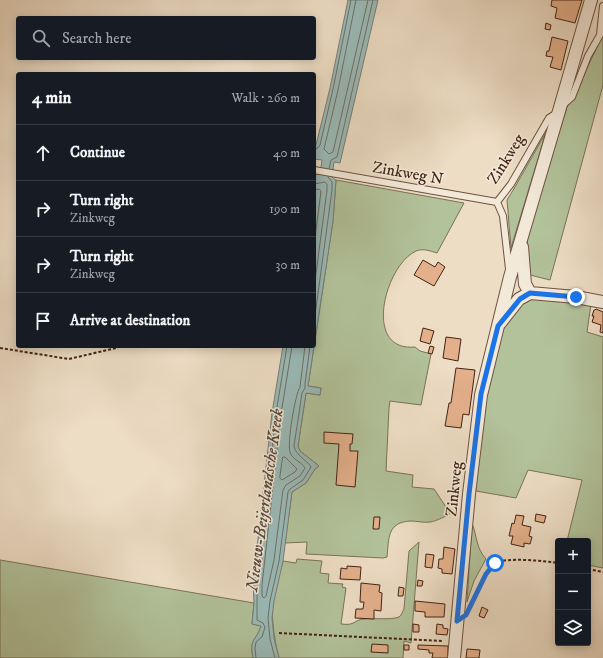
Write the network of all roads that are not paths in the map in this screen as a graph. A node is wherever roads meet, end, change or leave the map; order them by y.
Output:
1 (591, 0) edge
2 (603, 6) edge
3 (601, 36) edge
4 (560, 109) junction
5 (316, 170) edge
6 (497, 202) junction
7 (521, 240) junction
8 (510, 277) junction
9 (530, 293) junction
10 (603, 302) edge
11 (498, 326) junction
12 (454, 658) edge

1 - 4 street, Zinkweg
2 - 3 lane
3 - 4 lane
4 - 6 lane, Zinkweg
4 - 7 street, Zinkweg
5 - 6 lane, Zinkweg N
6 - 8 lane, Zinkweg
7 - 8 street, Zinkweg
7 - 9 street, Zinkweg
8 - 11 street, Zinkweg
9 - 10 street
9 - 11 street, Zinkweg
11 - 12 street, Zinkweg

